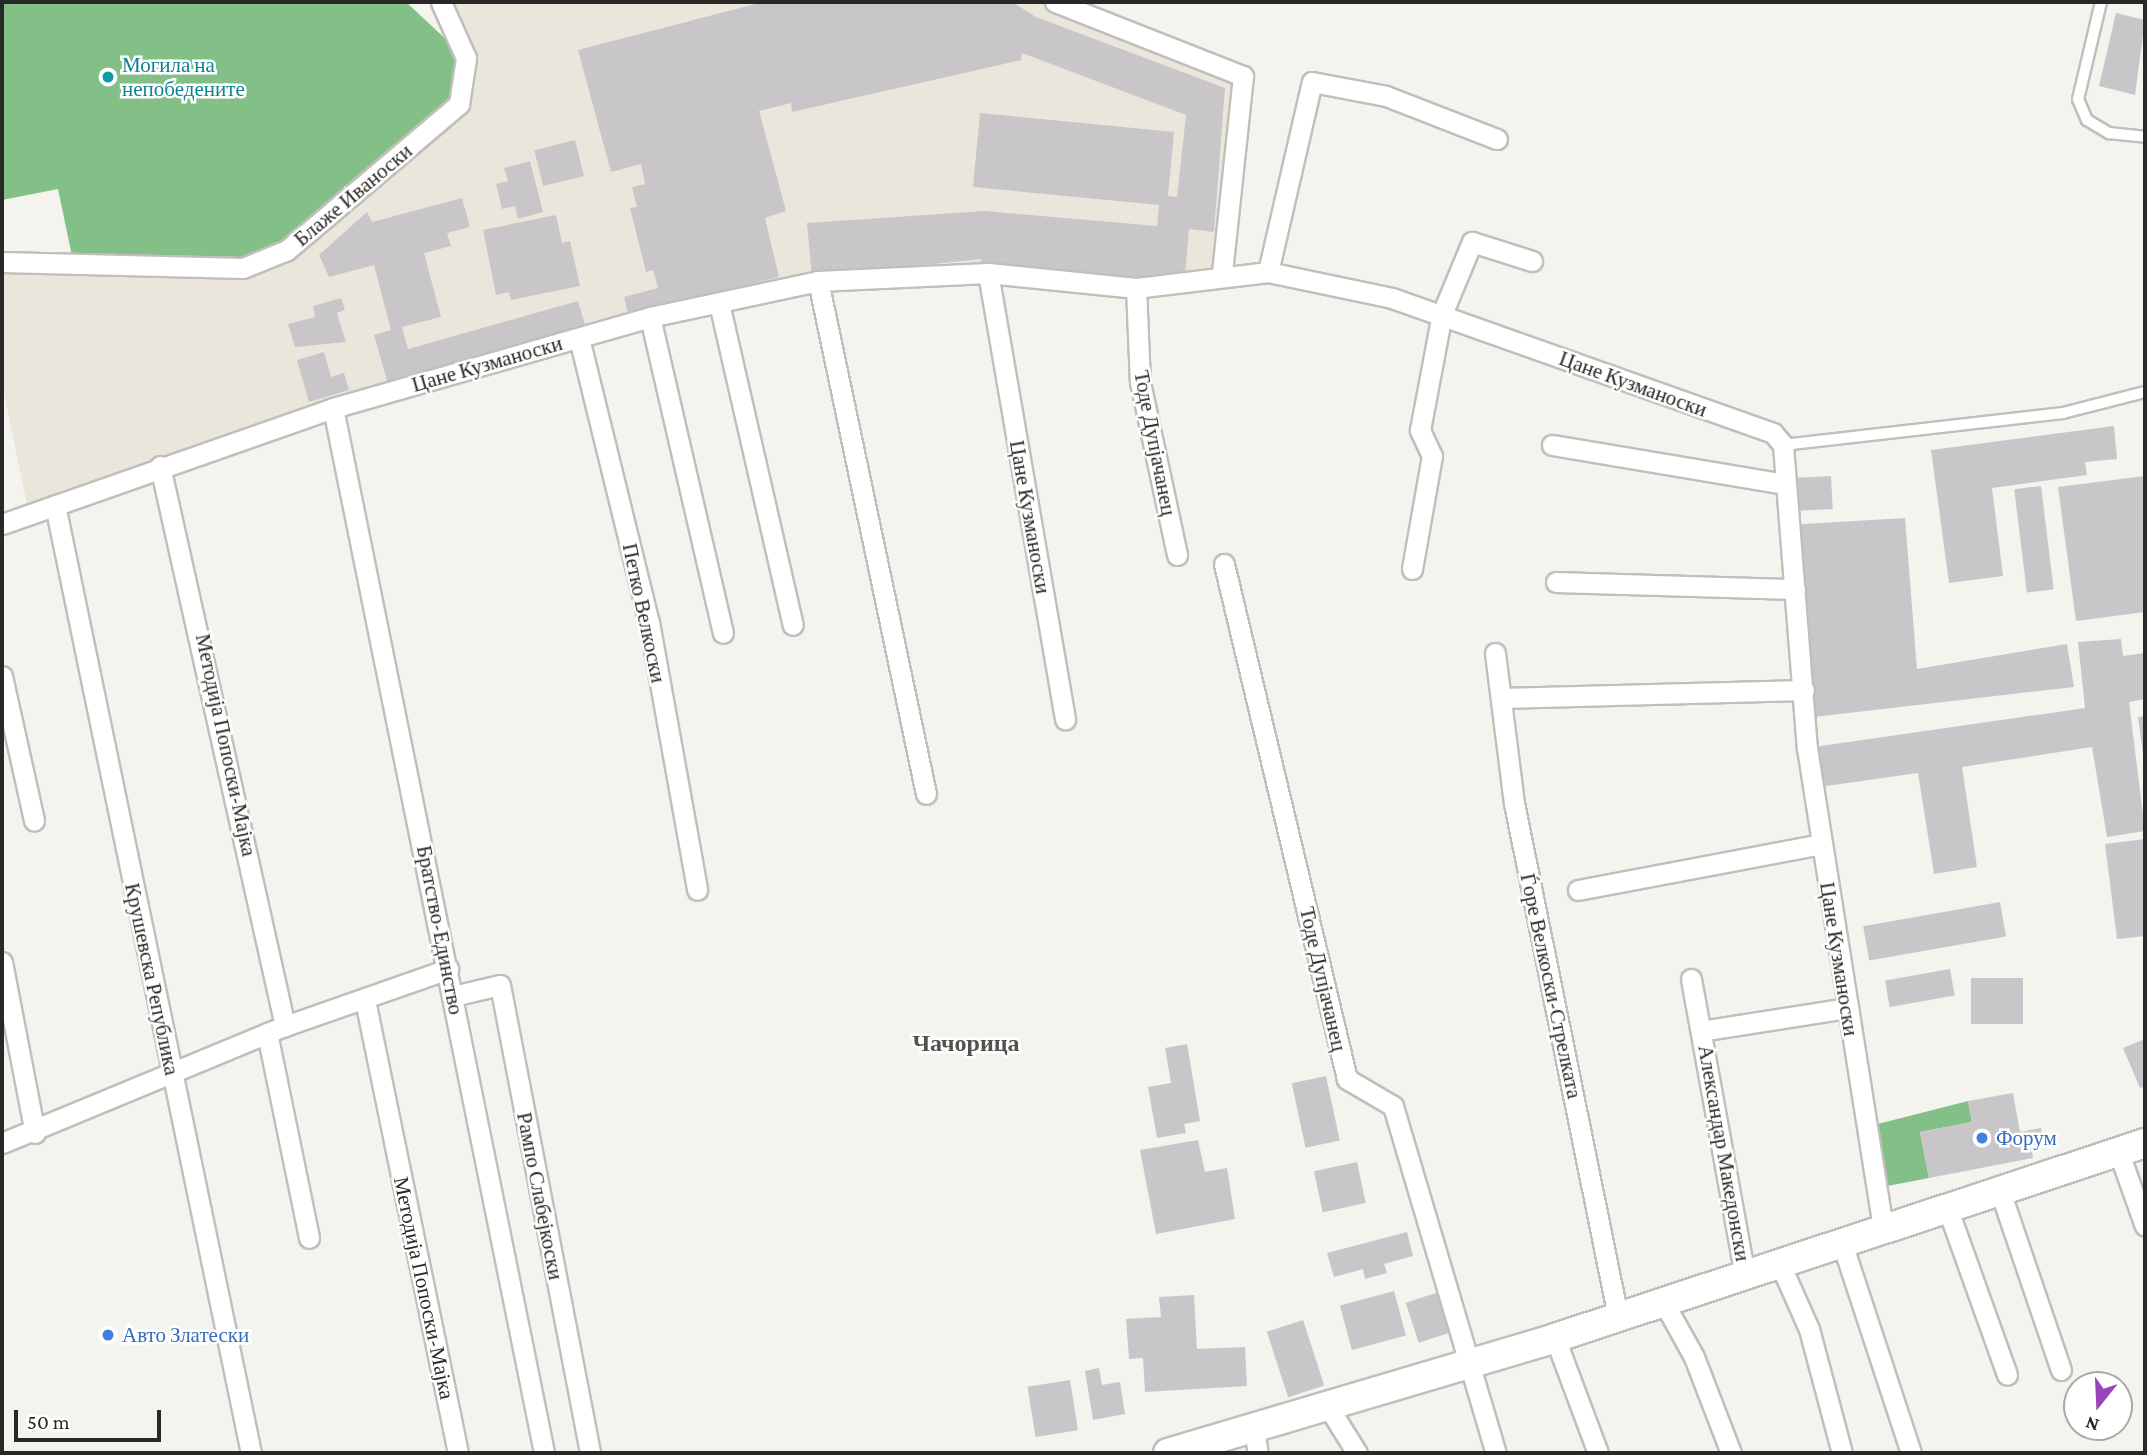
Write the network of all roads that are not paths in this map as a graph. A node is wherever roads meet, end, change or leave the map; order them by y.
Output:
1 (441, 2) edge
2 (1055, 2) edge
3 (2101, 2) edge
4 (2145, 137) edge
5 (1497, 139) dead end
6 (1532, 261) dead end
7 (2, 262) edge
8 (1268, 272) junction
9 (988, 274) junction
10 (1222, 274) junction
11 (818, 281) junction
12 (1136, 288) junction
13 (719, 303) junction
14 (1442, 314) junction
15 (650, 317) junction
16 (579, 338) junction
17 (2145, 392) edge
18 (333, 408) junction
19 (1552, 445) dead end
20 (1783, 445) junction
21 (160, 466) junction
22 (1784, 484) junction
23 (55, 505) junction
24 (2, 524) edge
25 (1177, 555) dead end
26 (1224, 564) dead end
27 (1412, 569) dead end
28 (1556, 582) dead end
29 (1795, 589) junction
30 (793, 625) dead end
31 (723, 633) dead end
32 (1495, 653) dead end
33 (2, 676) edge
34 (1804, 690) junction
35 (1501, 698) junction
36 (1065, 719) dead end
37 (926, 794) dead end
38 (34, 820) dead end
39 (1821, 844) junction
40 (698, 890) dead end
41 (1578, 890) dead end
42 (2, 961) edge
43 (448, 970) junction
44 (1691, 979) dead end
45 (453, 996) junction
46 (365, 1000) junction
47 (1848, 1008) junction
48 (276, 1030) junction
49 (1702, 1031) junction
50 (172, 1074) junction
51 (35, 1133) junction
52 (2, 1143) edge
53 (2145, 1143) edge
54 (2119, 1153) junction
55 (2000, 1191) junction
56 (1947, 1207) junction
57 (2145, 1226) edge
58 (1884, 1227) junction
59 (309, 1238) dead end
60 (1842, 1243) junction
61 (1780, 1264) junction
62 (1745, 1275) junction
63 (1664, 1303) junction
64 (1618, 1317) junction
65 (1555, 1338) junction
66 (1467, 1365) junction
67 (2061, 1370) dead end
68 (2007, 1375) dead end
69 (1329, 1408) junction
70 (1256, 1441) edge
71 (251, 1453) edge
72 (458, 1453) edge
73 (544, 1453) edge
74 (590, 1453) edge
75 (1168, 1453) edge
76 (1357, 1453) edge
77 (1496, 1453) edge
78 (1598, 1453) edge
79 (1731, 1453) edge
80 (1842, 1453) edge
81 (1911, 1453) edge

1 - 7 street, Блаже Иваноски
2 - 10 street
3 - 4 lane
5 - 8 street
6 - 14 street
8 - 10 street, Цане Кузманоски
8 - 14 street, Цане Кузманоски
9 - 11 street, Цане Кузманоски
9 - 12 street, Цане Кузманоски
9 - 36 street, Цане Кузманоски
10 - 12 street, Цане Кузманоски
11 - 13 street, Цане Кузманоски
11 - 37 street
12 - 25 street, Тоде Дупјачанец
13 - 15 street, Цане Кузманоски
13 - 30 street
14 - 20 street, Цане Кузманоски
14 - 27 street
15 - 16 street, Цане Кузманоски
15 - 31 street
16 - 18 street, Цане Кузманоски
16 - 40 street, Петко Велкоски
17 - 20 lane
18 - 21 street, Цане Кузманоски
18 - 43 street, Братство-Единство
19 - 22 street
20 - 22 street, Цане Кузманоски
21 - 23 street, Цане Кузманоски
21 - 48 street, Методија Попоски-Мајка
22 - 29 street, Цане Кузманоски
23 - 24 street, Цане Кузманоски
23 - 50 street, Крушевска Република
26 - 66 street, Тоде Дупјачанец
28 - 29 street
29 - 34 street, Цане Кузманоски
32 - 35 street, Ѓоре Велкоски-Стрелката
33 - 38 street
34 - 35 street
34 - 39 street, Цане Кузманоски
35 - 64 street, Ѓоре Велкоски-Стрелката
39 - 41 street
39 - 47 street, Цане Кузманоски
42 - 51 street
43 - 45 street, Братство-Единство
43 - 46 street
44 - 49 street, Александар Македонски
45 - 73 street, Братство-Единство
45 - 74 street, Рампо Слабејкоски
46 - 48 street
46 - 72 street, Методија Попоски-Мајка
47 - 49 street, Александар Македонски
47 - 58 street, Цане Кузманоски
48 - 50 street
48 - 59 street, Методија Попоски-Мајка
49 - 62 street, Александар Македонски
50 - 51 street
50 - 71 street, Крушевска Република
51 - 52 street
53 - 54 street, Александар Македонски
54 - 55 street, Александар Македонски
54 - 57 street
55 - 56 street, Александар Македонски
55 - 67 street
56 - 58 street, Александар Македонски
56 - 68 street
58 - 60 street, Александар Македонски
60 - 61 street, Александар Македонски
60 - 81 street
61 - 62 street, Александар Македонски
61 - 80 street, Александар Македонски
62 - 63 street, Александар Македонски
63 - 64 street, Александар Македонски
63 - 79 street
64 - 65 street, Александар Македонски
65 - 66 street, Александар Македонски
65 - 78 street
66 - 69 street, Александар Македонски
66 - 77 street
69 - 70 street, Александар Македонски
69 - 76 street
70 - 75 street, Александар Македонски

